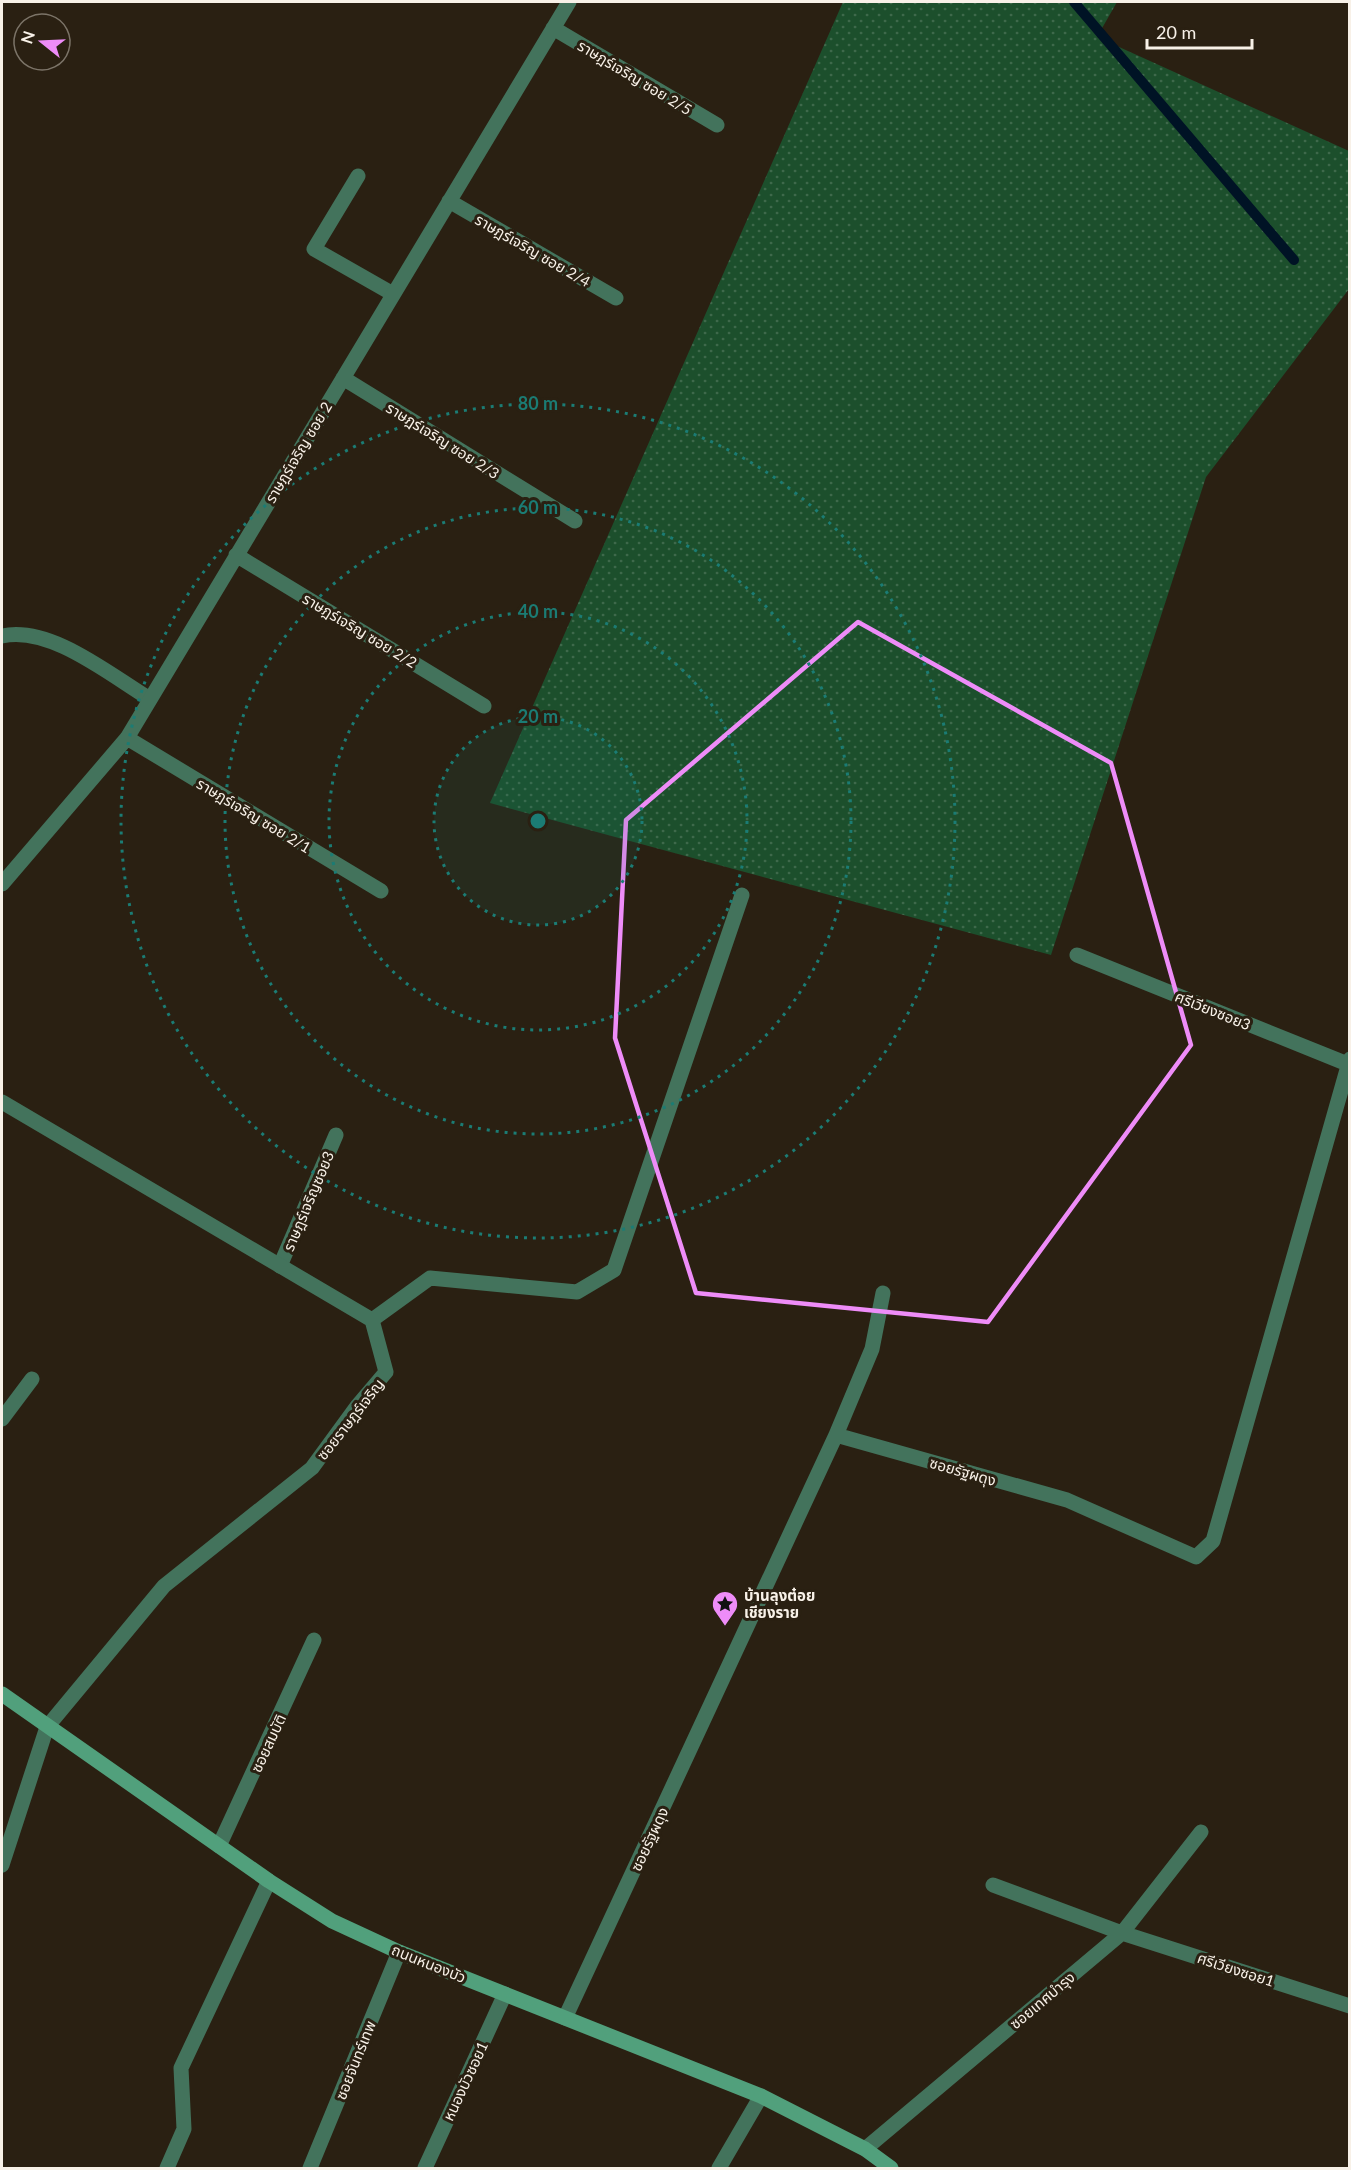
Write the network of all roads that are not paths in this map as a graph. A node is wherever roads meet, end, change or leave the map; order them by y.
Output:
1 (569, 2) edge
2 (553, 28) junction
3 (717, 125) dead end
4 (358, 176) dead end
5 (449, 201) junction
6 (393, 294) junction
7 (616, 298) dead end
8 (343, 378) junction
9 (575, 521) dead end
10 (237, 555) junction
11 (2, 636) edge
12 (150, 699) junction
13 (484, 706) dead end
14 (127, 738) junction
15 (2, 884) edge
16 (381, 891) dead end
17 (742, 895) dead end
18 (1077, 956) dead end
19 (1349, 1062) edge
20 (2, 1102) edge
21 (336, 1135) dead end
22 (280, 1266) junction
23 (883, 1293) dead end
24 (372, 1320) junction
25 (32, 1379) dead end
26 (2, 1419) edge
27 (836, 1436) junction
28 (314, 1640) dead end
29 (2, 1694) edge
30 (47, 1727) junction
31 (1201, 1832) dead end
32 (219, 1846) junction
33 (2, 1865) edge
34 (269, 1881) junction
35 (993, 1885) dead end
36 (1122, 1933) junction
37 (399, 1952) junction
38 (505, 1994) junction
39 (1350, 2006) edge
40 (565, 2018) junction
41 (761, 2096) junction
42 (865, 2150) junction
43 (167, 2169) edge
44 (310, 2169) edge
45 (425, 2169) edge
46 (719, 2169) edge
47 (891, 2169) edge

1 - 2 street, ราษฎร์เจริญ ซอย 2
2 - 3 street, ราษฎร์เจริญ ซอย 2/5
2 - 5 street, ราษฎร์เจริญ ซอย 2
4 - 6 street
5 - 6 street, ราษฎร์เจริญ ซอย 2
5 - 7 street, ราษฎร์เจริญ ซอย 2/4
6 - 8 street, ราษฎร์เจริญ ซอย 2
8 - 9 street, ราษฎร์เจริญ ซอย 2/3
8 - 10 street, ราษฎร์เจริญ ซอย 2
10 - 12 street, ราษฎร์เจริญ ซอย 2
10 - 13 street, ราษฎร์เจริญ ซอย 2/2
11 - 12 street
12 - 14 street, ราษฎร์เจริญ ซอย 2
14 - 15 street, ราษฎร์เจริญ ซอย 2
14 - 16 street, ราษฎร์เจริญ ซอย 2/1
17 - 24 street
18 - 19 street, ศรีเวียงซอย3
19 - 27 street, ซอยรัฐผดุง
20 - 22 street
21 - 22 street, ราษฎร์เจริญซอย3
22 - 24 street
23 - 27 street
24 - 30 street, ซอยราษฎร์เจริญ
25 - 26 street
27 - 40 street, ซอยรัฐผดุง
28 - 32 street, ซอยสมบัติ
29 - 30 street, ถนนหนองบัว
30 - 32 street, ถนนหนองบัว
30 - 33 street
31 - 36 street, ซอยเทศบำรุง
32 - 34 street, ถนนหนองบัว
34 - 37 street, ถนนหนองบัว
34 - 43 street
35 - 36 street, ศรีเวียงซอย1
36 - 39 street, ศรีเวียงซอย1
36 - 42 street, ซอยเทศบำรุง
37 - 38 street, ถนนหนองบัว
37 - 44 street, ซอยจันทร์เทพ
38 - 40 street, ถนนหนองบัว
38 - 45 street, หนองบัวซอย1
40 - 41 street, ถนนหนองบัว
41 - 42 street, ถนนหนองบัว
41 - 46 street
42 - 47 street, ถนนหนองบัว

